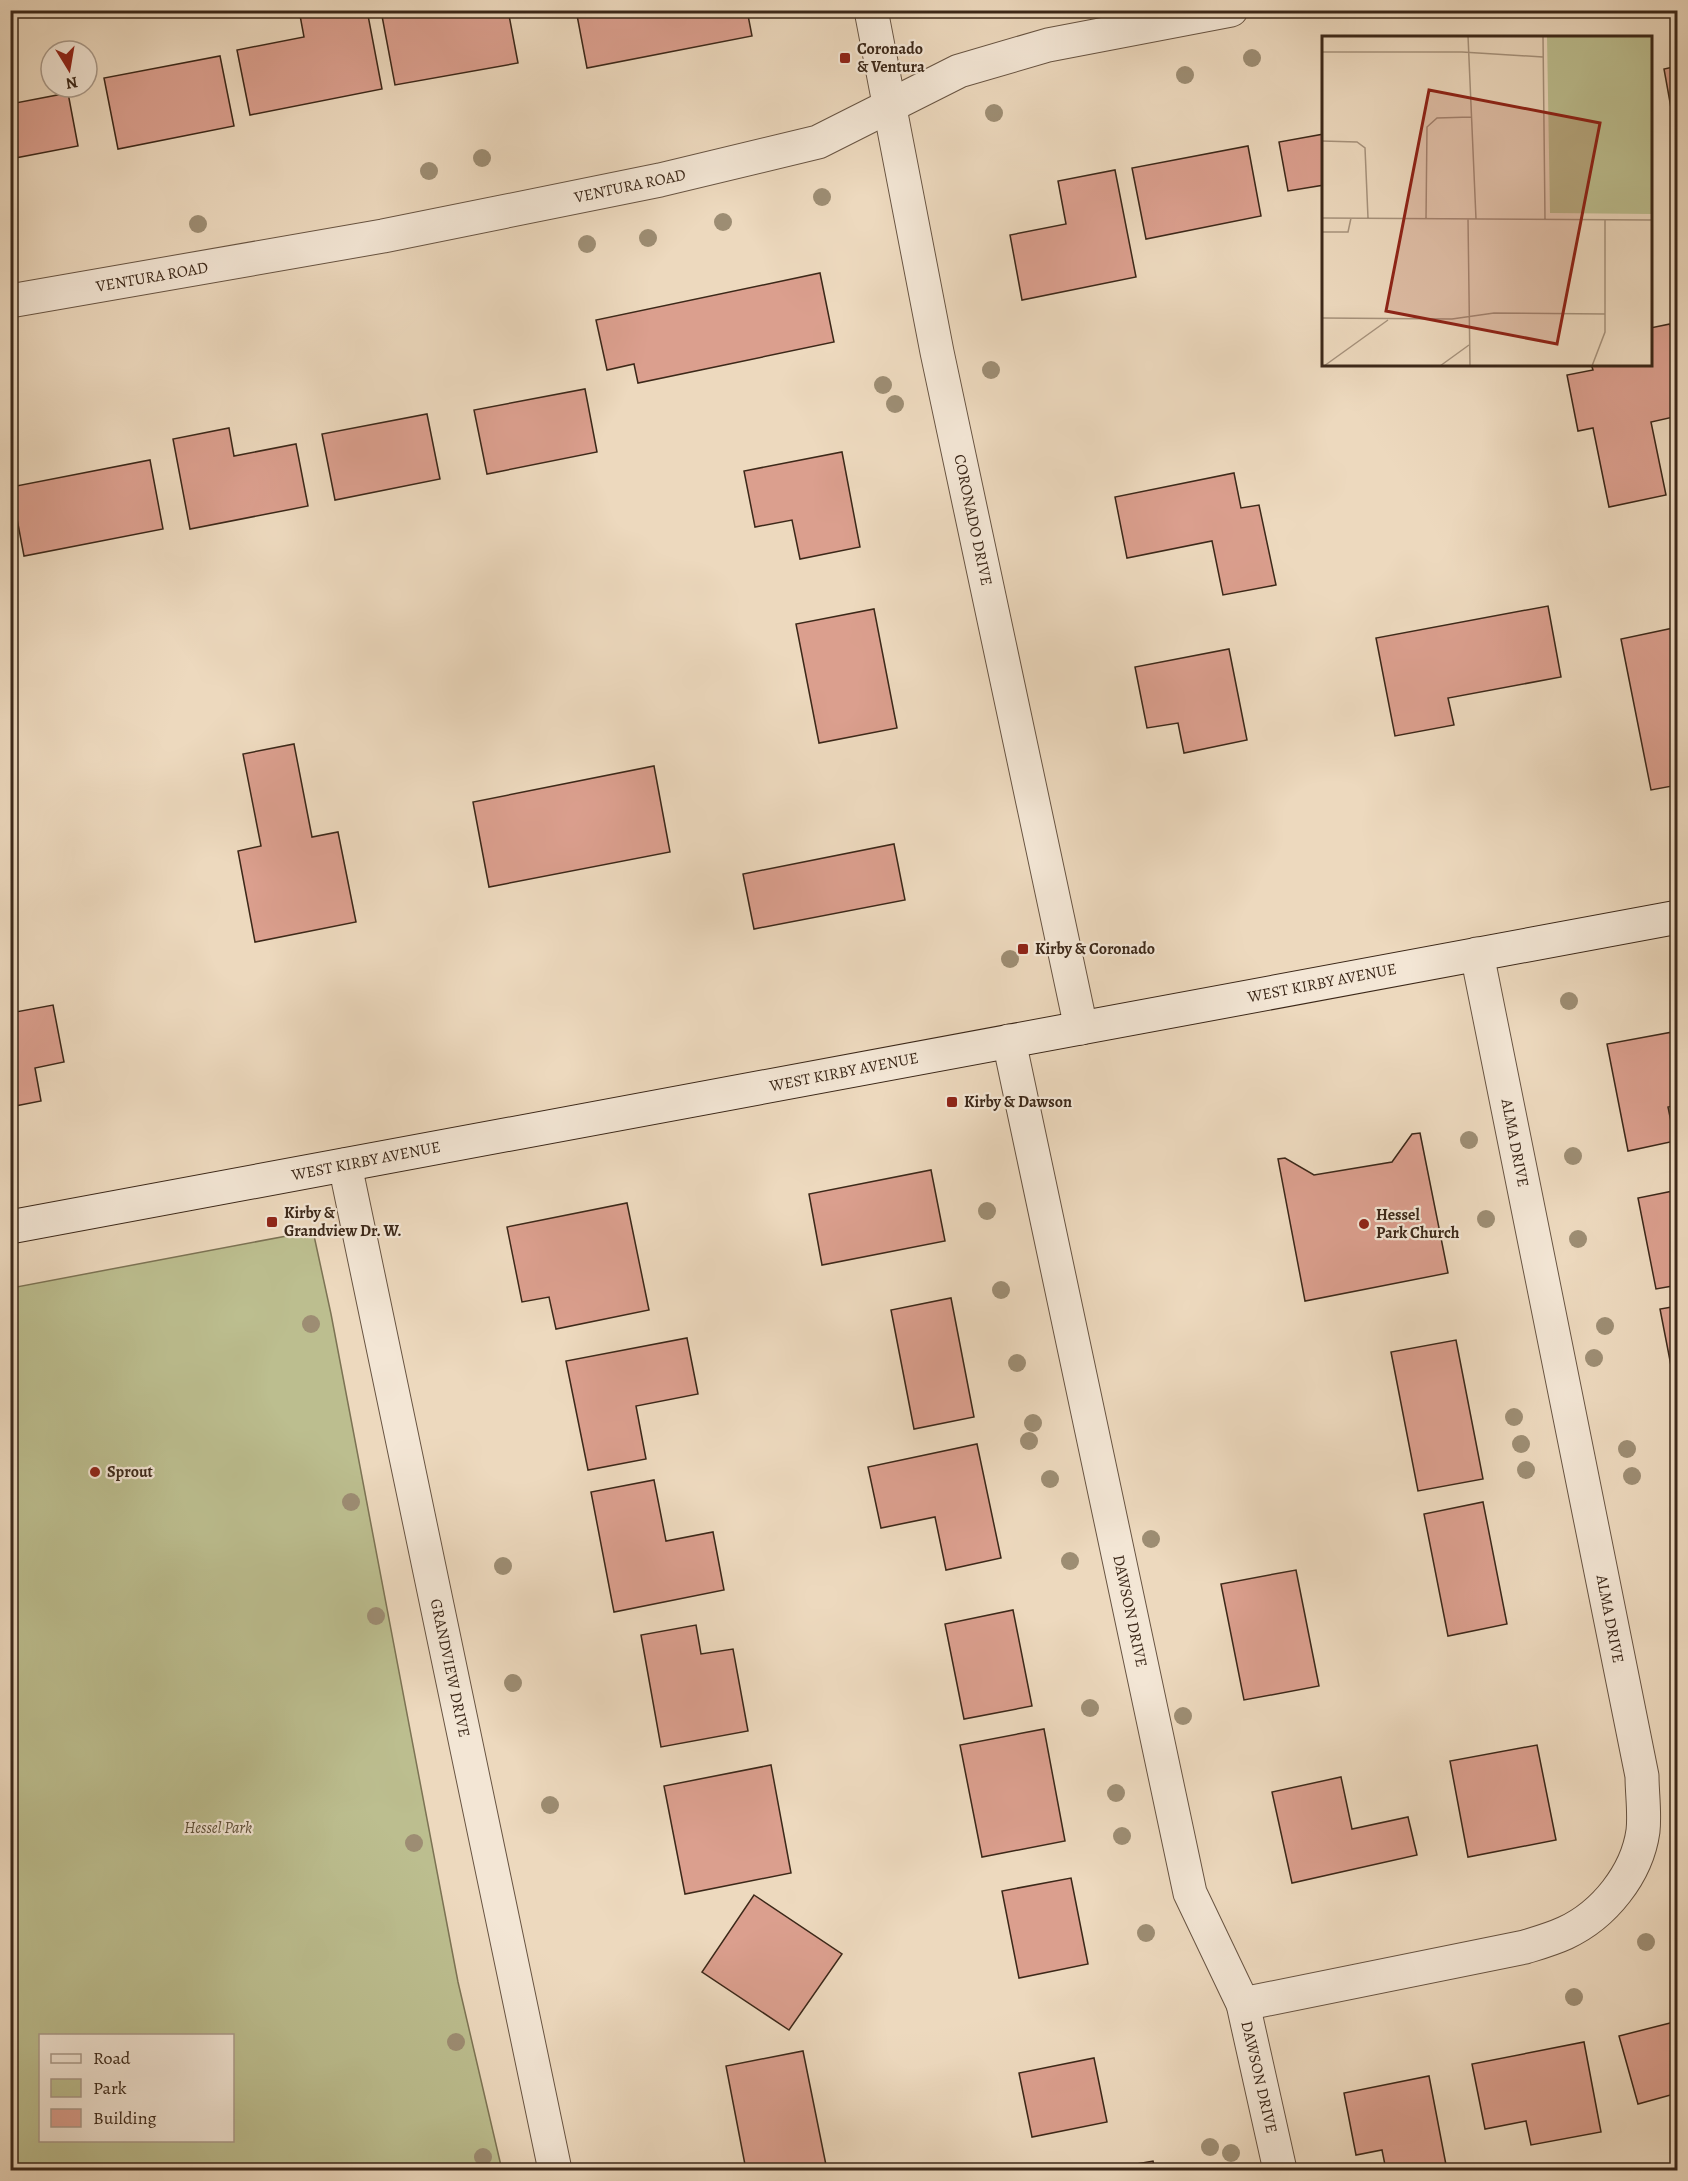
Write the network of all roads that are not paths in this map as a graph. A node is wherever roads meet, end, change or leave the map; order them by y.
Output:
1 (871, 10) edge
2 (1231, 10) edge
3 (890, 104) junction
4 (10, 301) edge
5 (1677, 917) edge
6 (1477, 954) junction
7 (1081, 1028) junction
8 (1009, 1041) junction
9 (345, 1165) junction
10 (10, 1227) edge
11 (1243, 2004) junction
12 (555, 2170) edge
13 (1280, 2170) edge

1 - 3 street, CORONADO DRIVE
2 - 3 street, VENTURA ROAD
3 - 4 street, VENTURA ROAD
3 - 7 street, CORONADO DRIVE
5 - 6 street, WEST KIRBY AVENUE
6 - 7 street, WEST KIRBY AVENUE
6 - 11 street, ALMA DRIVE
7 - 8 street, WEST KIRBY AVENUE
8 - 9 street, WEST KIRBY AVENUE
8 - 11 street, DAWSON DRIVE
9 - 10 street, WEST KIRBY AVENUE
9 - 12 street, GRANDVIEW DRIVE
11 - 13 street, DAWSON DRIVE

